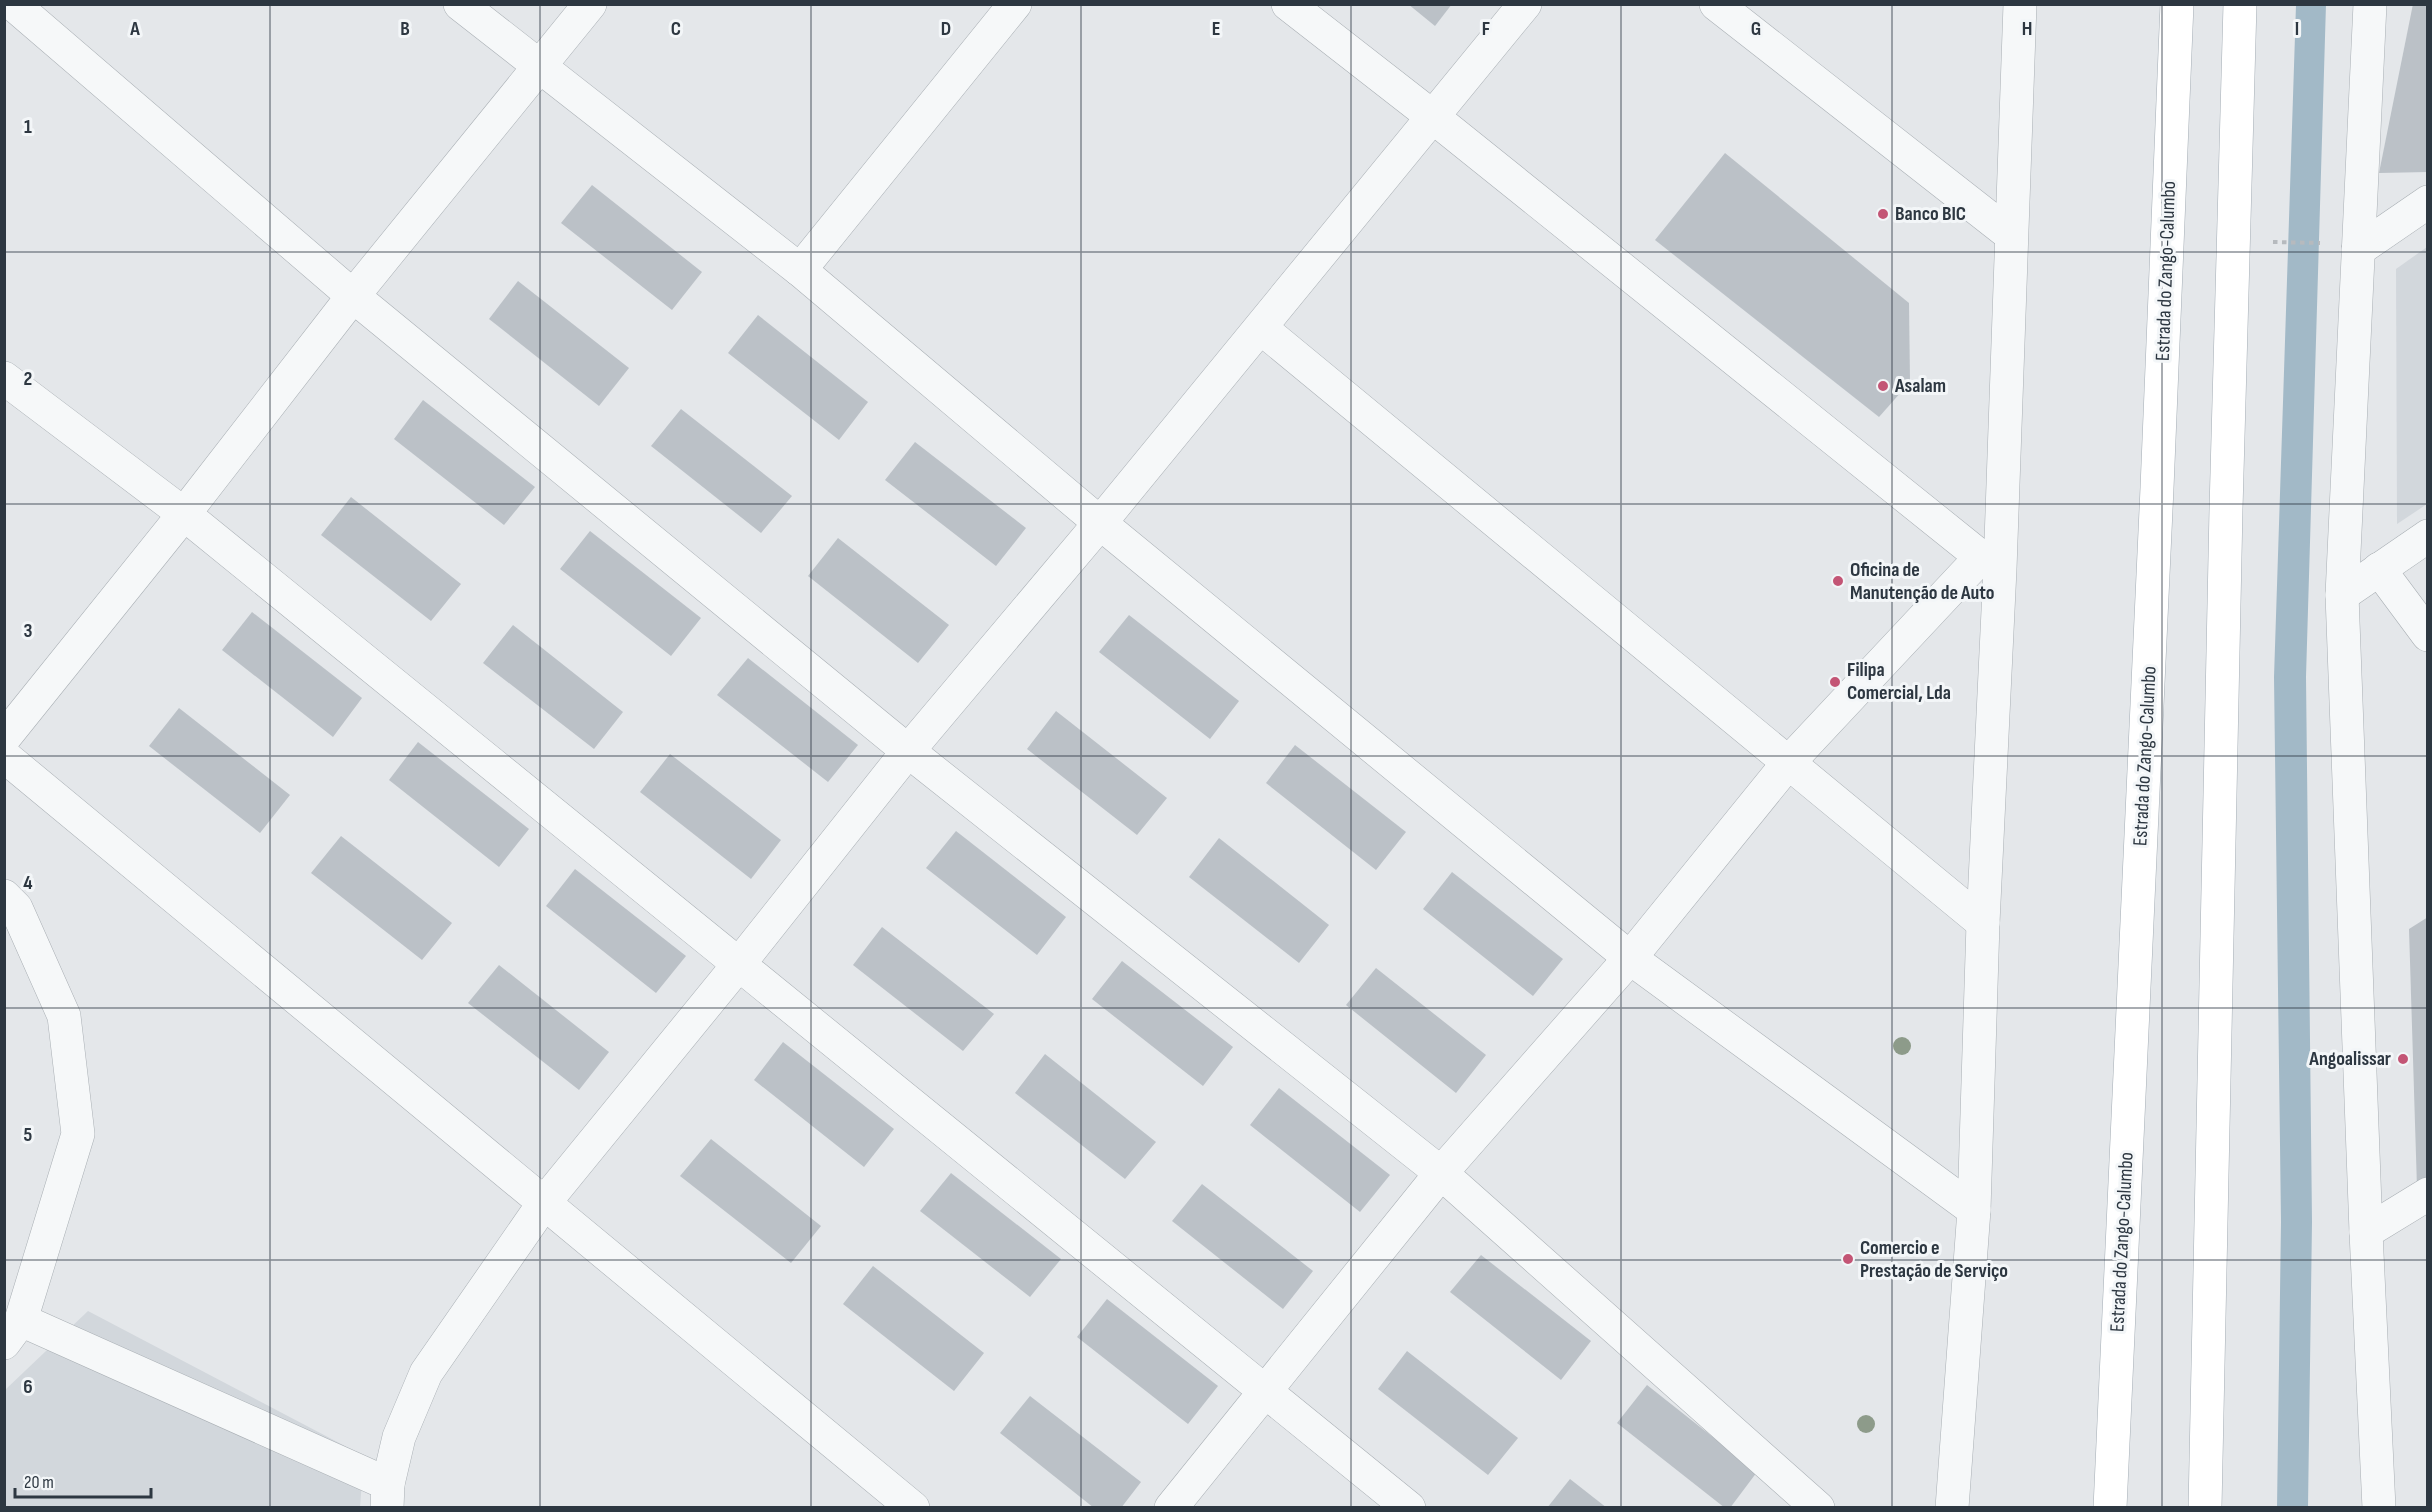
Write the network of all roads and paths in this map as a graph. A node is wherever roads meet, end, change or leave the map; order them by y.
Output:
1 (13, 4) edge
2 (460, 4) edge
3 (590, 4) edge
4 (1015, 4) edge
5 (1288, 4) edge
6 (1525, 4) edge
7 (1716, 4) edge
8 (2020, 4) edge
9 (2177, 4) edge
10 (2240, 4) edge
11 (2370, 4) edge
12 (539, 68) junction
13 (1433, 117) junction
14 (2427, 202) edge
15 (2011, 235) junction
16 (2270, 242) dead end
17 (2344, 246) junction
18 (800, 270) junction
19 (353, 296) junction
20 (1261, 328) junction
21 (4, 378) edge
22 (183, 514) junction
23 (1100, 523) junction
24 (2427, 536) edge
25 (1991, 563) junction
26 (2379, 569) junction
27 (2342, 595) junction
28 (2427, 635) edge
29 (4, 738) edge
30 (908, 751) junction
31 (4, 756) edge
32 (1788, 763) junction
33 (4, 896) edge
34 (1983, 923) junction
35 (1630, 958) junction
36 (739, 964) junction
37 (1441, 1173) junction
38 (2427, 1194) edge
39 (544, 1203) junction
40 (1974, 1210) junction
41 (2366, 1232) junction
42 (13, 1332) edge
43 (1265, 1390) junction
44 (388, 1496) edge
45 (913, 1508) edge
46 (1171, 1508) edge
47 (1409, 1508) edge
48 (1818, 1508) edge
49 (1952, 1508) edge
50 (2110, 1508) edge
51 (2205, 1508) edge
52 (2379, 1508) edge

1 - 19 street
2 - 12 street
3 - 12 street
4 - 18 street
5 - 13 street
6 - 13 street
7 - 15 street
8 - 15 street
9 - 50 main road, Estrada do Zango-Calumbo
10 - 51 main road
11 - 17 street
12 - 18 street
12 - 19 street
13 - 20 street
13 - 25 street
14 - 17 street
15 - 25 street
16 - 17 path
17 - 27 street
18 - 23 street
19 - 22 street
19 - 30 street
20 - 23 street
20 - 32 street
21 - 22 street
22 - 29 street
22 - 36 street
23 - 30 street
23 - 35 street
24 - 26 street
25 - 32 street
25 - 34 street
26 - 27 street
26 - 28 street
27 - 41 street
30 - 36 street
30 - 37 street
31 - 39 street
32 - 34 street
32 - 35 street
33 - 42 street
34 - 40 street
35 - 37 street
35 - 40 street
36 - 39 street
36 - 43 street
37 - 43 street
37 - 48 street
38 - 41 street
39 - 44 street
39 - 45 street
40 - 49 street
41 - 52 street
42 - 44 street
43 - 46 street
43 - 47 street

